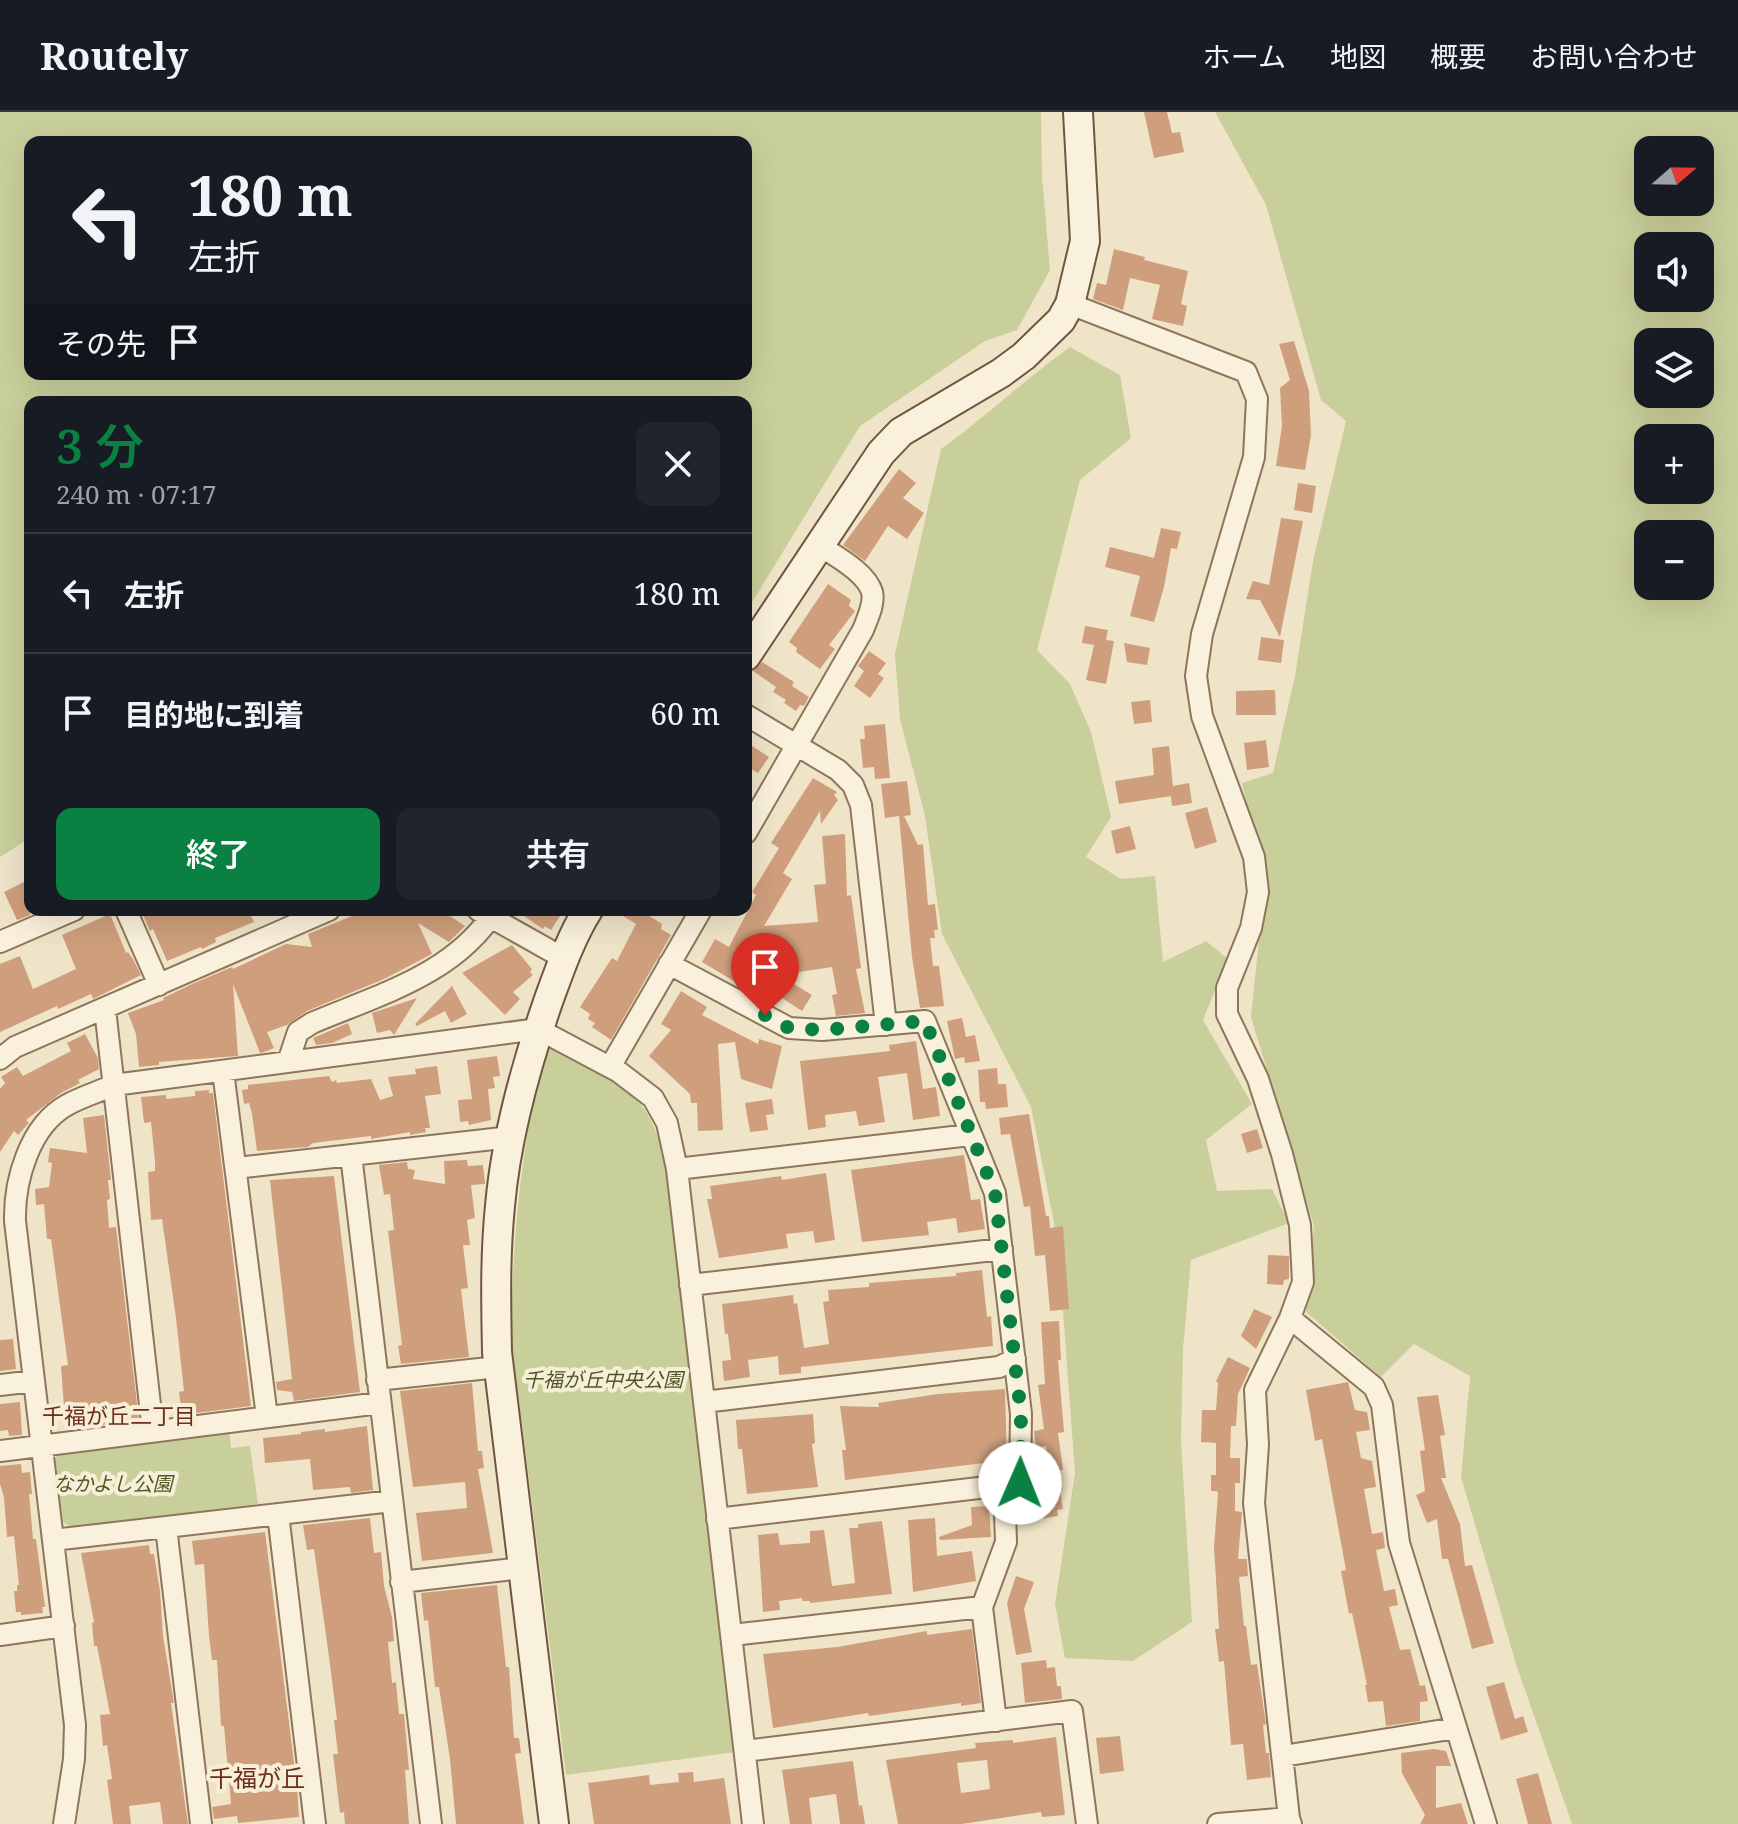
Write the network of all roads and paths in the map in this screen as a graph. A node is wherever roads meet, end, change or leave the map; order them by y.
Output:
1 (1078, 112) edge
2 (1070, 304) junction
3 (819, 545) junction
4 (752, 647) edge
5 (752, 719) edge
6 (797, 745) junction
7 (752, 823) edge
8 (60, 916) edge
9 (129, 916) edge
10 (315, 916) edge
11 (486, 916) edge
12 (495, 916) edge
13 (585, 916) edge
14 (697, 916) edge
15 (0, 942) edge
16 (565, 959) junction
17 (669, 964) junction
18 (159, 985) junction
19 (105, 1009) junction
20 (886, 1025) junction
21 (538, 1029) junction
22 (0, 1059) edge
23 (288, 1062) junction
24 (610, 1067) junction
25 (223, 1071) junction
26 (114, 1085) junction
27 (970, 1135) junction
28 (511, 1137) junction
29 (351, 1155) junction
30 (236, 1168) junction
31 (677, 1169) junction
32 (1002, 1249) junction
33 (690, 1285) junction
34 (1290, 1318) junction
35 (1015, 1359) junction
36 (498, 1367) junction
37 (377, 1380) junction
38 (34, 1381) junction
39 (0, 1385) edge
40 (704, 1402) junction
41 (380, 1403) junction
42 (267, 1417) junction
43 (153, 1431) junction
44 (41, 1446) junction
45 (0, 1451) edge
46 (1004, 1485) junction
47 (392, 1501) junction
48 (278, 1514) junction
49 (717, 1519) junction
50 (166, 1527) junction
51 (53, 1540) junction
52 (522, 1568) junction
53 (401, 1582) junction
54 (982, 1607) junction
55 (64, 1626) junction
56 (0, 1635) edge
57 (732, 1635) junction
58 (996, 1721) junction
59 (1456, 1728) junction
60 (745, 1751) junction
61 (1283, 1756) junction
62 (1290, 1821) edge
63 (64, 1824) edge
64 (201, 1824) edge
65 (315, 1824) edge
66 (431, 1824) edge
67 (554, 1824) edge
68 (753, 1824) edge
69 (1087, 1824) edge
70 (1218, 1824) edge
71 (1486, 1824) edge

1 - 2 street
2 - 3 street
2 - 34 street
3 - 4 street
3 - 6 street
5 - 6 street
6 - 7 street
6 - 20 street
8 - 15 street
9 - 18 street
10 - 18 street
11 - 23 street
12 - 16 street
13 - 16 street
14 - 17 street
16 - 21 street
17 - 20 street
17 - 24 street
18 - 19 street
19 - 22 street
19 - 26 street
20 - 27 street
21 - 23 street
21 - 24 street
21 - 28 street
23 - 25 street
24 - 31 street
25 - 26 street
25 - 30 street
26 - 38 street
26 - 43 street
27 - 31 street
27 - 32 street
28 - 29 street
28 - 36 street
29 - 30 street
29 - 37 street
30 - 42 street
31 - 33 street
32 - 33 street
32 - 35 street
33 - 40 street
34 - 59 street
34 - 61 street
35 - 40 street
35 - 46 street
36 - 37 street
36 - 52 street
37 - 41 street
38 - 39 street
38 - 44 street
40 - 49 street
41 - 42 street
41 - 47 street
42 - 43 street
43 - 44 street
44 - 45 street
44 - 51 street
46 - 49 street
46 - 54 street
47 - 48 street
47 - 53 street
48 - 50 street
48 - 65 street
49 - 57 street
50 - 51 street
50 - 64 street
51 - 55 street
52 - 53 street
52 - 67 street
53 - 66 street
54 - 57 street
54 - 58 street
55 - 56 street
55 - 63 street
57 - 60 street
58 - 60 street
58 - 69 street
59 - 61 street
59 - 71 street
60 - 68 street
61 - 62 street
62 - 70 street

